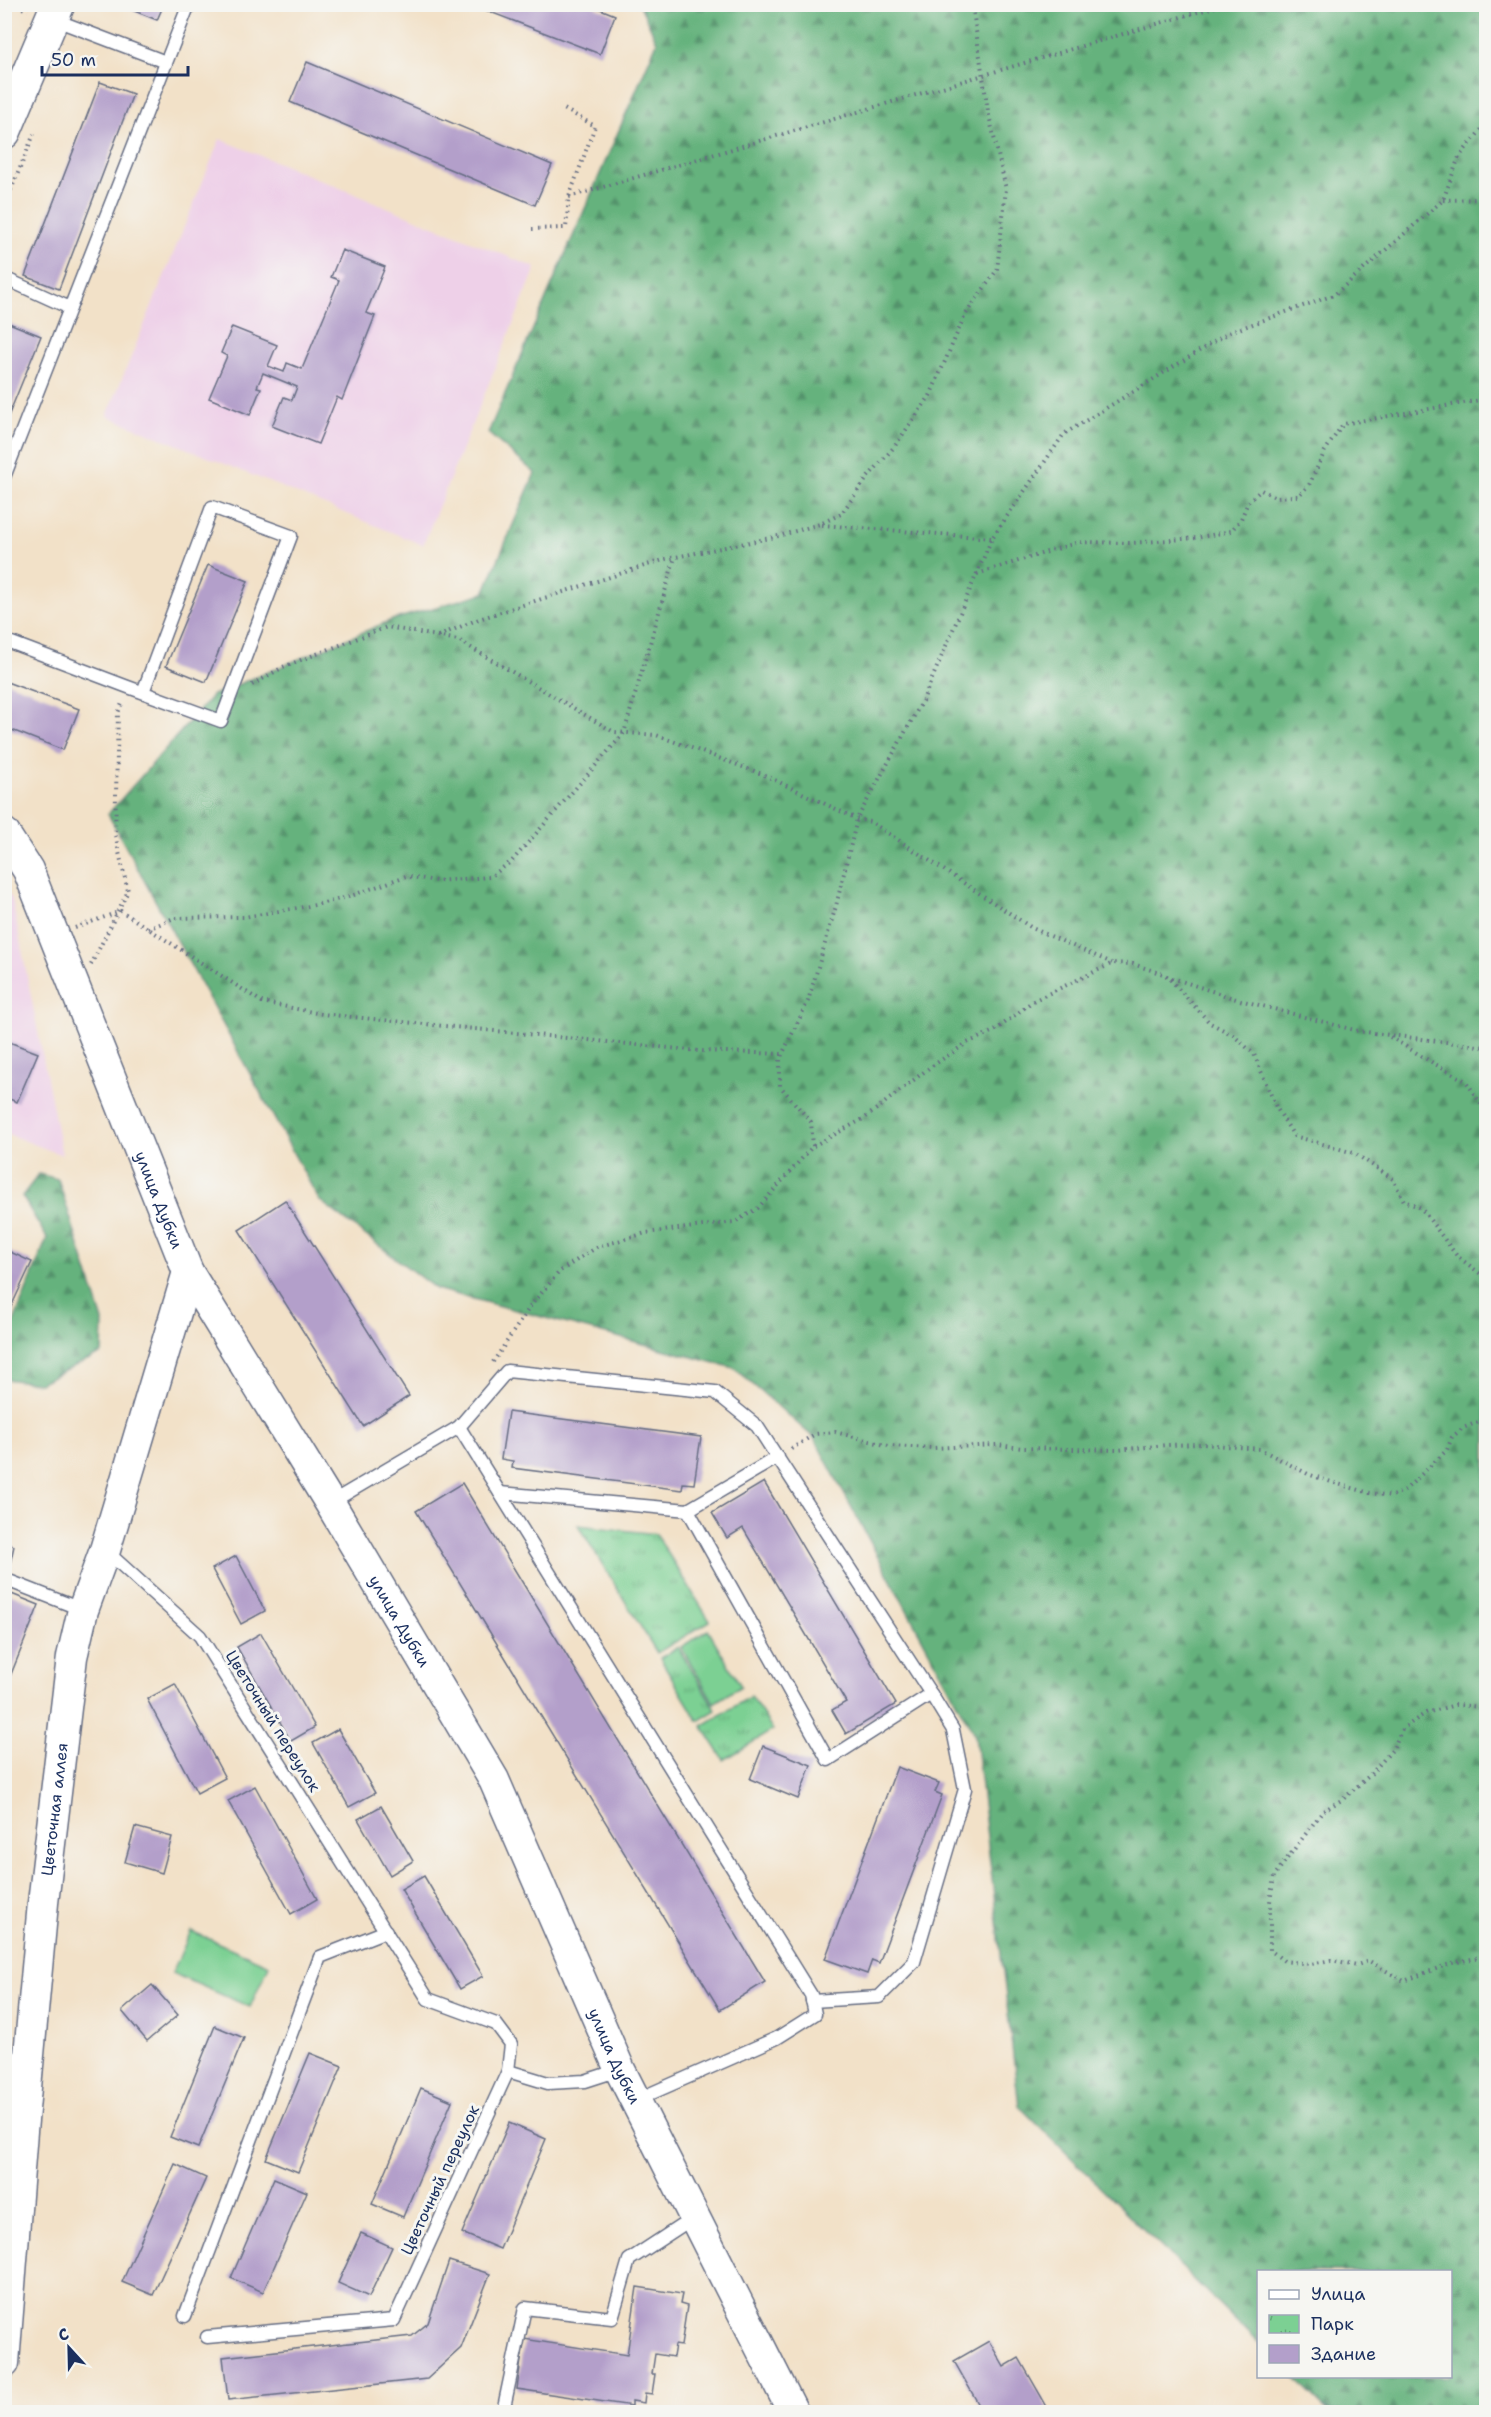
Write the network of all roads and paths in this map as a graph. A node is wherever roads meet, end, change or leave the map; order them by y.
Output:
1 (189, 4) edge
2 (972, 4) edge
3 (1225, 4) edge
4 (55, 11) edge
5 (166, 62) junction
6 (982, 76) junction
7 (562, 108) dead end
8 (1486, 124) edge
9 (4, 132) edge
10 (569, 197) junction
11 (1486, 199) edge
12 (1443, 200) junction
13 (532, 229) dead end
14 (4, 278) edge
15 (70, 308) junction
16 (1486, 399) edge
17 (4, 477) edge
18 (820, 524) junction
19 (992, 538) junction
20 (675, 557) junction
21 (976, 574) junction
22 (438, 636) junction
23 (4, 640) edge
24 (129, 687) junction
25 (143, 692) junction
26 (230, 697) junction
27 (624, 733) junction
28 (857, 819) junction
29 (4, 833) edge
30 (117, 912) junction
31 (148, 929) junction
32 (54, 936) junction
33 (1113, 963) junction
34 (1166, 975) junction
35 (77, 993) junction
36 (1387, 1035) junction
37 (1486, 1047) edge
38 (782, 1054) junction
39 (1486, 1112) edge
40 (813, 1146) junction
41 (188, 1272) junction
42 (1486, 1278) edge
43 (490, 1365) dead end
44 (1486, 1419) edge
45 (459, 1427) junction
46 (777, 1457) junction
47 (500, 1493) junction
48 (330, 1503) junction
49 (688, 1510) junction
50 (105, 1550) junction
51 (4, 1579) edge
52 (83, 1610) junction
53 (931, 1694) junction
54 (1486, 1707) edge
55 (386, 1931) junction
56 (1486, 1956) edge
57 (812, 2001) junction
58 (620, 2070) junction
59 (508, 2071) junction
60 (635, 2100) junction
61 (693, 2218) junction
62 (185, 2316) dead end
63 (207, 2337) dead end
64 (4, 2363) edge
65 (503, 2412) edge
66 (793, 2412) edge

1 - 5 lane
2 - 6 path
3 - 6 path
4 - 5 lane
4 - 9 main road
5 - 15 lane
6 - 10 path
6 - 18 path
7 - 10 path
8 - 12 path
10 - 13 path
11 - 12 path
12 - 19 path
14 - 15 lane
15 - 17 lane
16 - 21 path
18 - 19 path
18 - 20 path
19 - 21 path
20 - 22 path
20 - 27 path
21 - 28 path
22 - 26 path
22 - 27 path
23 - 24 lane
24 - 25 lane
24 - 30 path
25 - 26 lane
25 - 26 lane
27 - 28 path
27 - 31 path
28 - 33 path
28 - 38 path
29 - 32 street, улица Дубки
30 - 31 path
30 - 32 path
30 - 35 path
31 - 38 path
32 - 35 street, улица Дубки
33 - 34 path
33 - 40 path
34 - 36 path
34 - 42 path
35 - 41 street, улица Дубки
36 - 37 path
36 - 39 path
38 - 40 path
40 - 43 path
41 - 48 street, улица Дубки
41 - 50 street, Цветочная аллея
44 - 46 path
45 - 46 lane
45 - 47 lane
45 - 48 lane
46 - 49 lane
46 - 53 lane
47 - 49 lane
47 - 57 lane
48 - 58 street, улица Дубки
49 - 53 lane
50 - 52 street, Цветочная аллея
50 - 55 lane, Цветочный переулок
51 - 52 lane
52 - 64 street, Цветочная аллея
53 - 57 lane
54 - 56 path
55 - 59 lane, Цветочный переулок
55 - 62 lane
57 - 60 lane
58 - 59 lane
58 - 60 street, улица Дубки
59 - 63 lane, Цветочный переулок
60 - 61 street, улица Дубки
61 - 65 lane
61 - 66 street, улица Дубки

